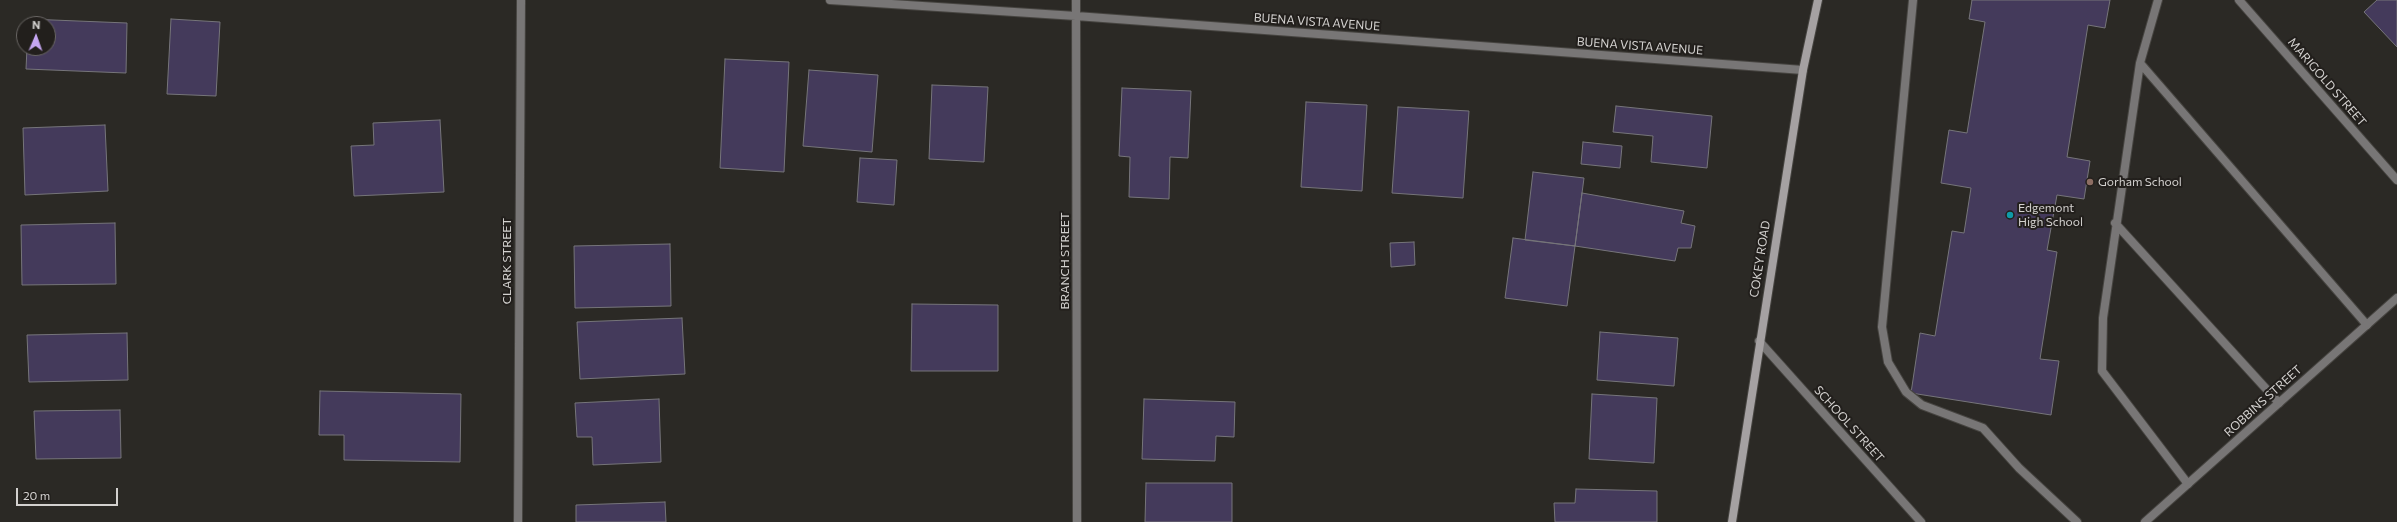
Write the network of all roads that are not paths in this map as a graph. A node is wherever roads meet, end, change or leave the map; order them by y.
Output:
1 (521, 0) edge
2 (830, 0) edge
3 (1076, 0) edge
4 (1818, 0) edge
5 (1913, 0) edge
6 (2158, 0) edge
7 (2239, 0) edge
8 (1076, 16) junction
9 (2140, 63) junction
10 (1803, 70) junction
11 (2397, 180) edge
12 (2116, 223) junction
13 (2397, 298) edge
14 (2367, 325) junction
15 (1759, 341) junction
16 (2279, 403) junction
17 (2188, 484) junction
18 (518, 522) edge
19 (1077, 522) edge
20 (1732, 522) edge
21 (1921, 522) edge
22 (2077, 522) edge
23 (2144, 522) edge

1 - 18 street, CLARK STREET
2 - 8 street, BUENA VISTA AVENUE
3 - 8 street, BRANCH STREET
4 - 10 street, COKEY ROAD
5 - 22 street
6 - 9 street
7 - 11 street, MARIGOLD STREET
8 - 10 street, BUENA VISTA AVENUE
8 - 19 street, BRANCH STREET
9 - 12 street
9 - 14 street
10 - 15 street, COKEY ROAD
12 - 16 street
12 - 17 street
13 - 14 street, ROBBINS STREET
14 - 16 street, ROBBINS STREET
15 - 20 street, COKEY ROAD
15 - 21 street, SCHOOL STREET
16 - 17 street, ROBBINS STREET
17 - 23 street, ROBBINS STREET

